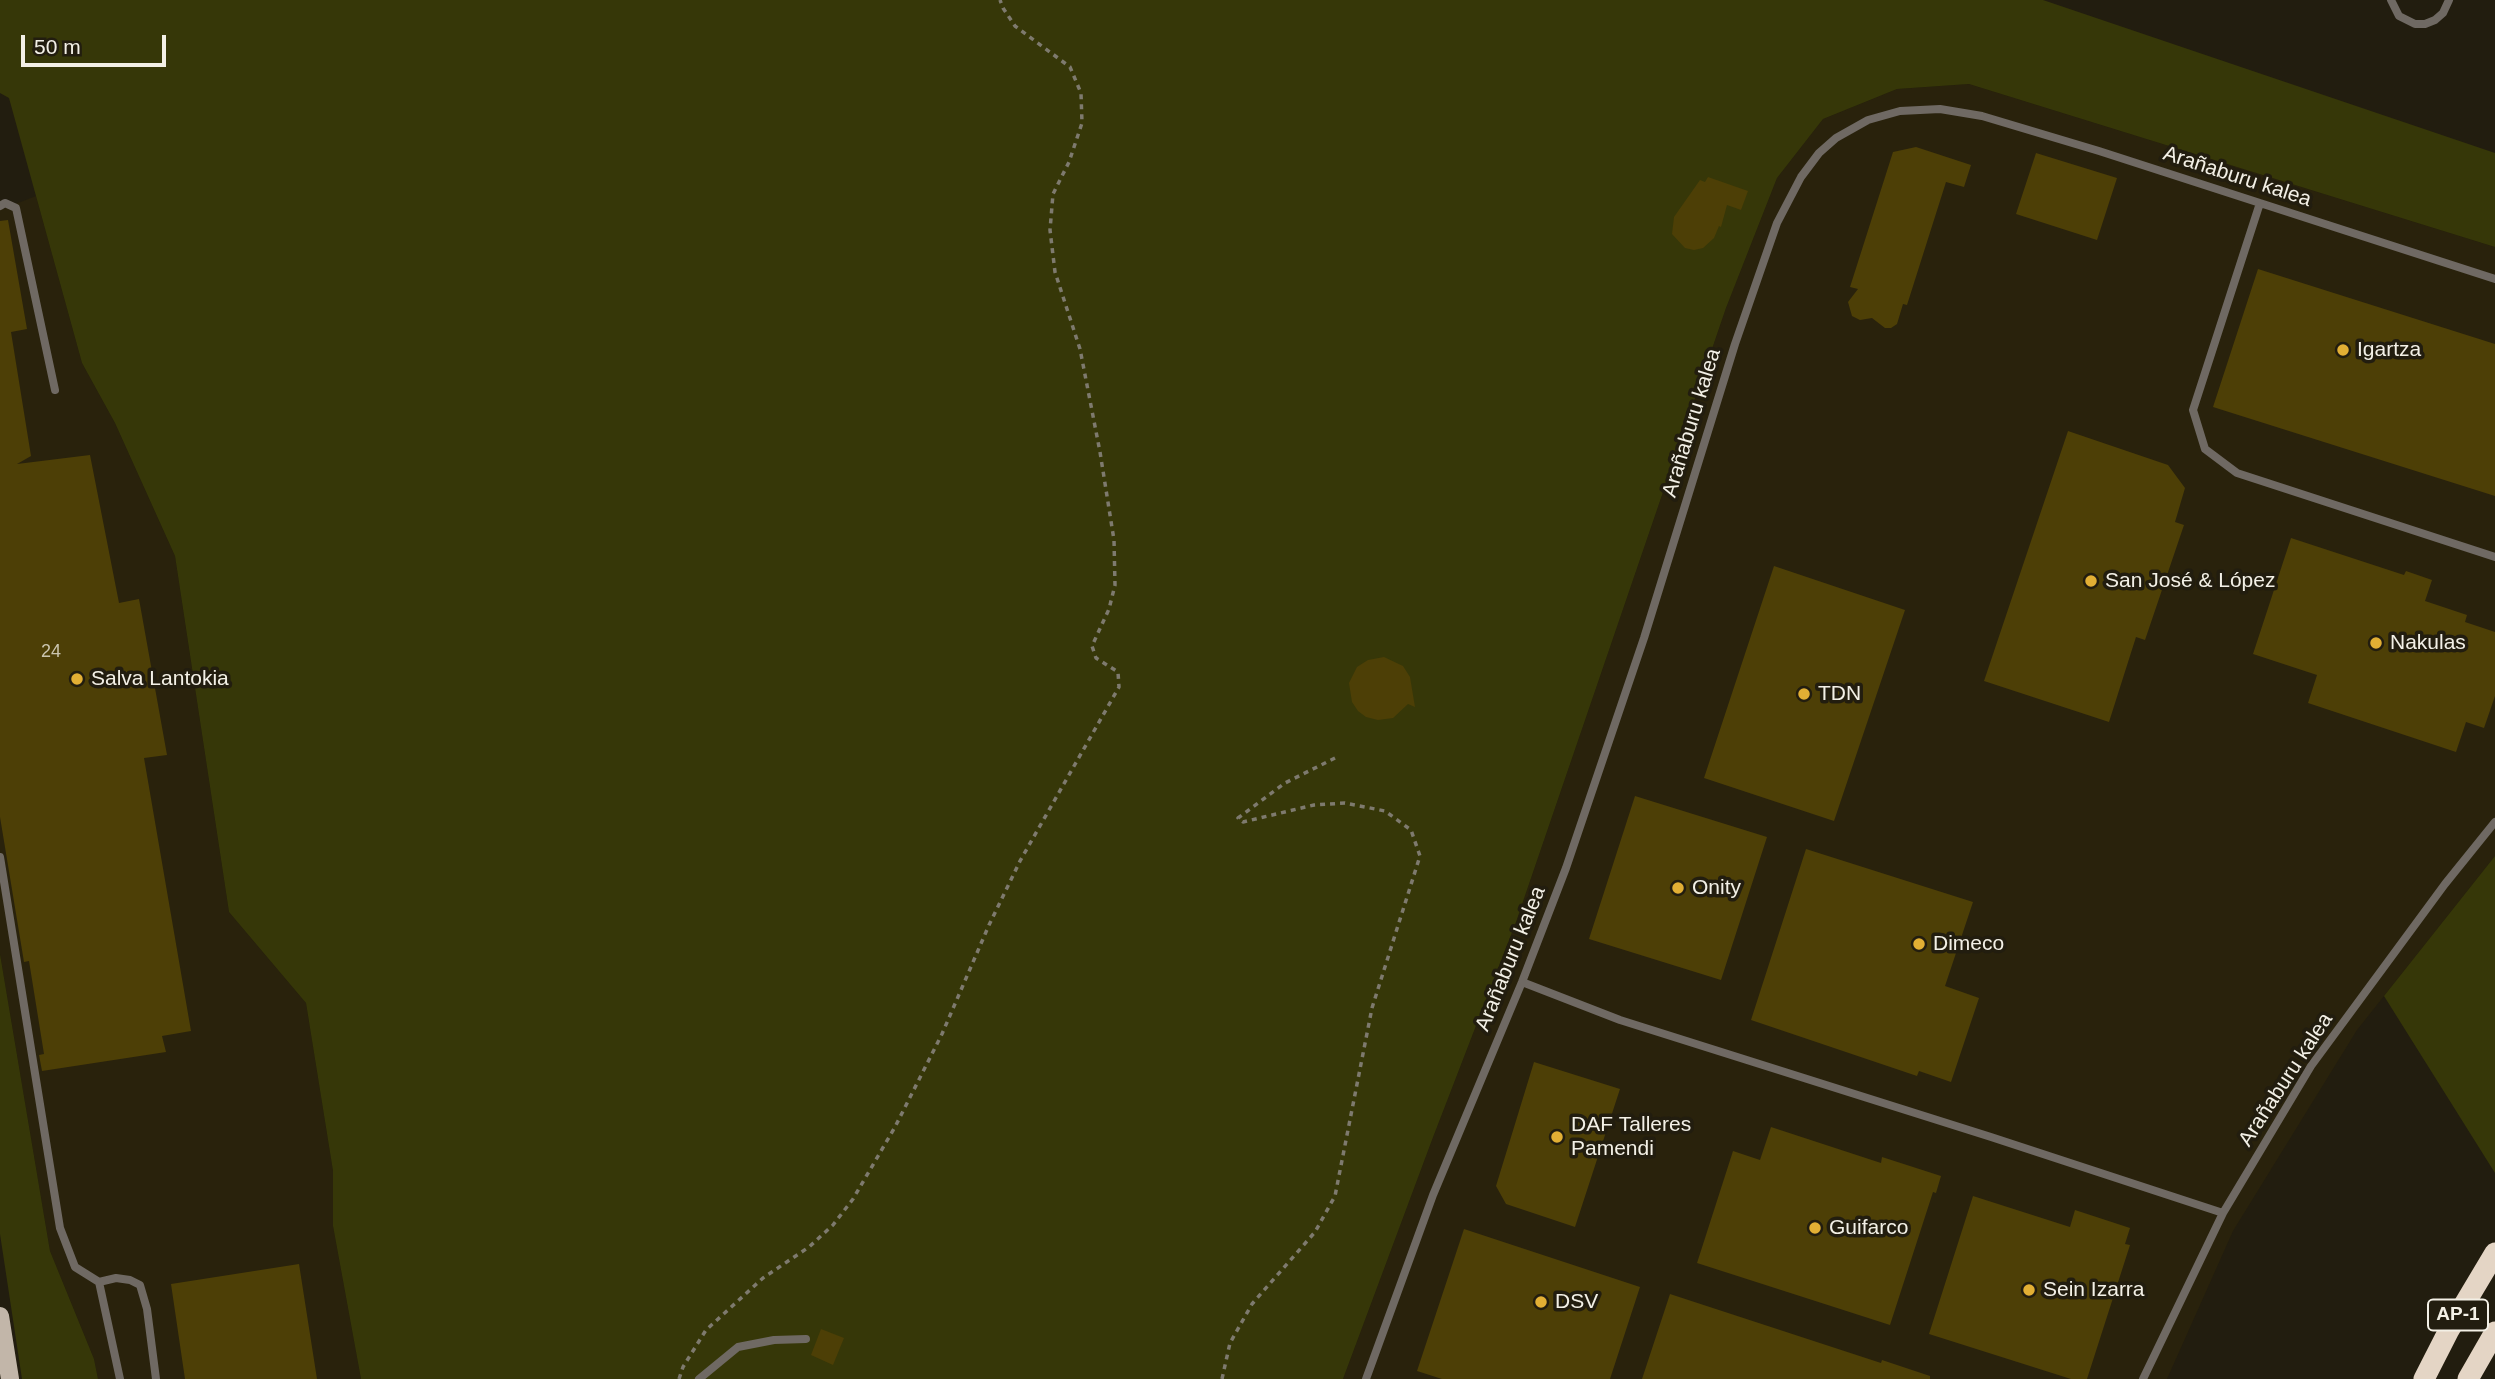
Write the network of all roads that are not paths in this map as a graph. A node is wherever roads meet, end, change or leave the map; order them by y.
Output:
1 (2391, 0) edge
2 (2449, 0) edge
3 (2260, 203) junction
4 (0, 206) edge
5 (2495, 279) edge
6 (54, 390) dead end
7 (2495, 557) edge
8 (2495, 822) edge
9 (0, 857) edge
10 (1522, 982) junction
11 (2223, 1213) junction
12 (2495, 1253) edge
13 (99, 1282) junction
14 (0, 1316) edge
15 (2495, 1332) edge
16 (806, 1339) dead end
17 (10, 1379) edge
18 (120, 1379) edge
19 (156, 1379) edge
20 (699, 1379) edge
21 (1366, 1379) edge
22 (2143, 1379) edge
23 (2424, 1379) edge
24 (2468, 1379) edge

1 - 2 lane
3 - 5 lane, Arañaburu kalea
3 - 7 lane
3 - 10 lane, Arañaburu kalea
4 - 6 lane
8 - 11 lane, Arañaburu kalea
9 - 13 lane
10 - 11 lane
10 - 21 lane, Arañaburu kalea
11 - 22 lane, Arañaburu kalea
12 - 23 highway, AP-1
13 - 18 lane
13 - 19 lane
14 - 17 main road
15 - 24 highway, AP-1
16 - 20 lane

